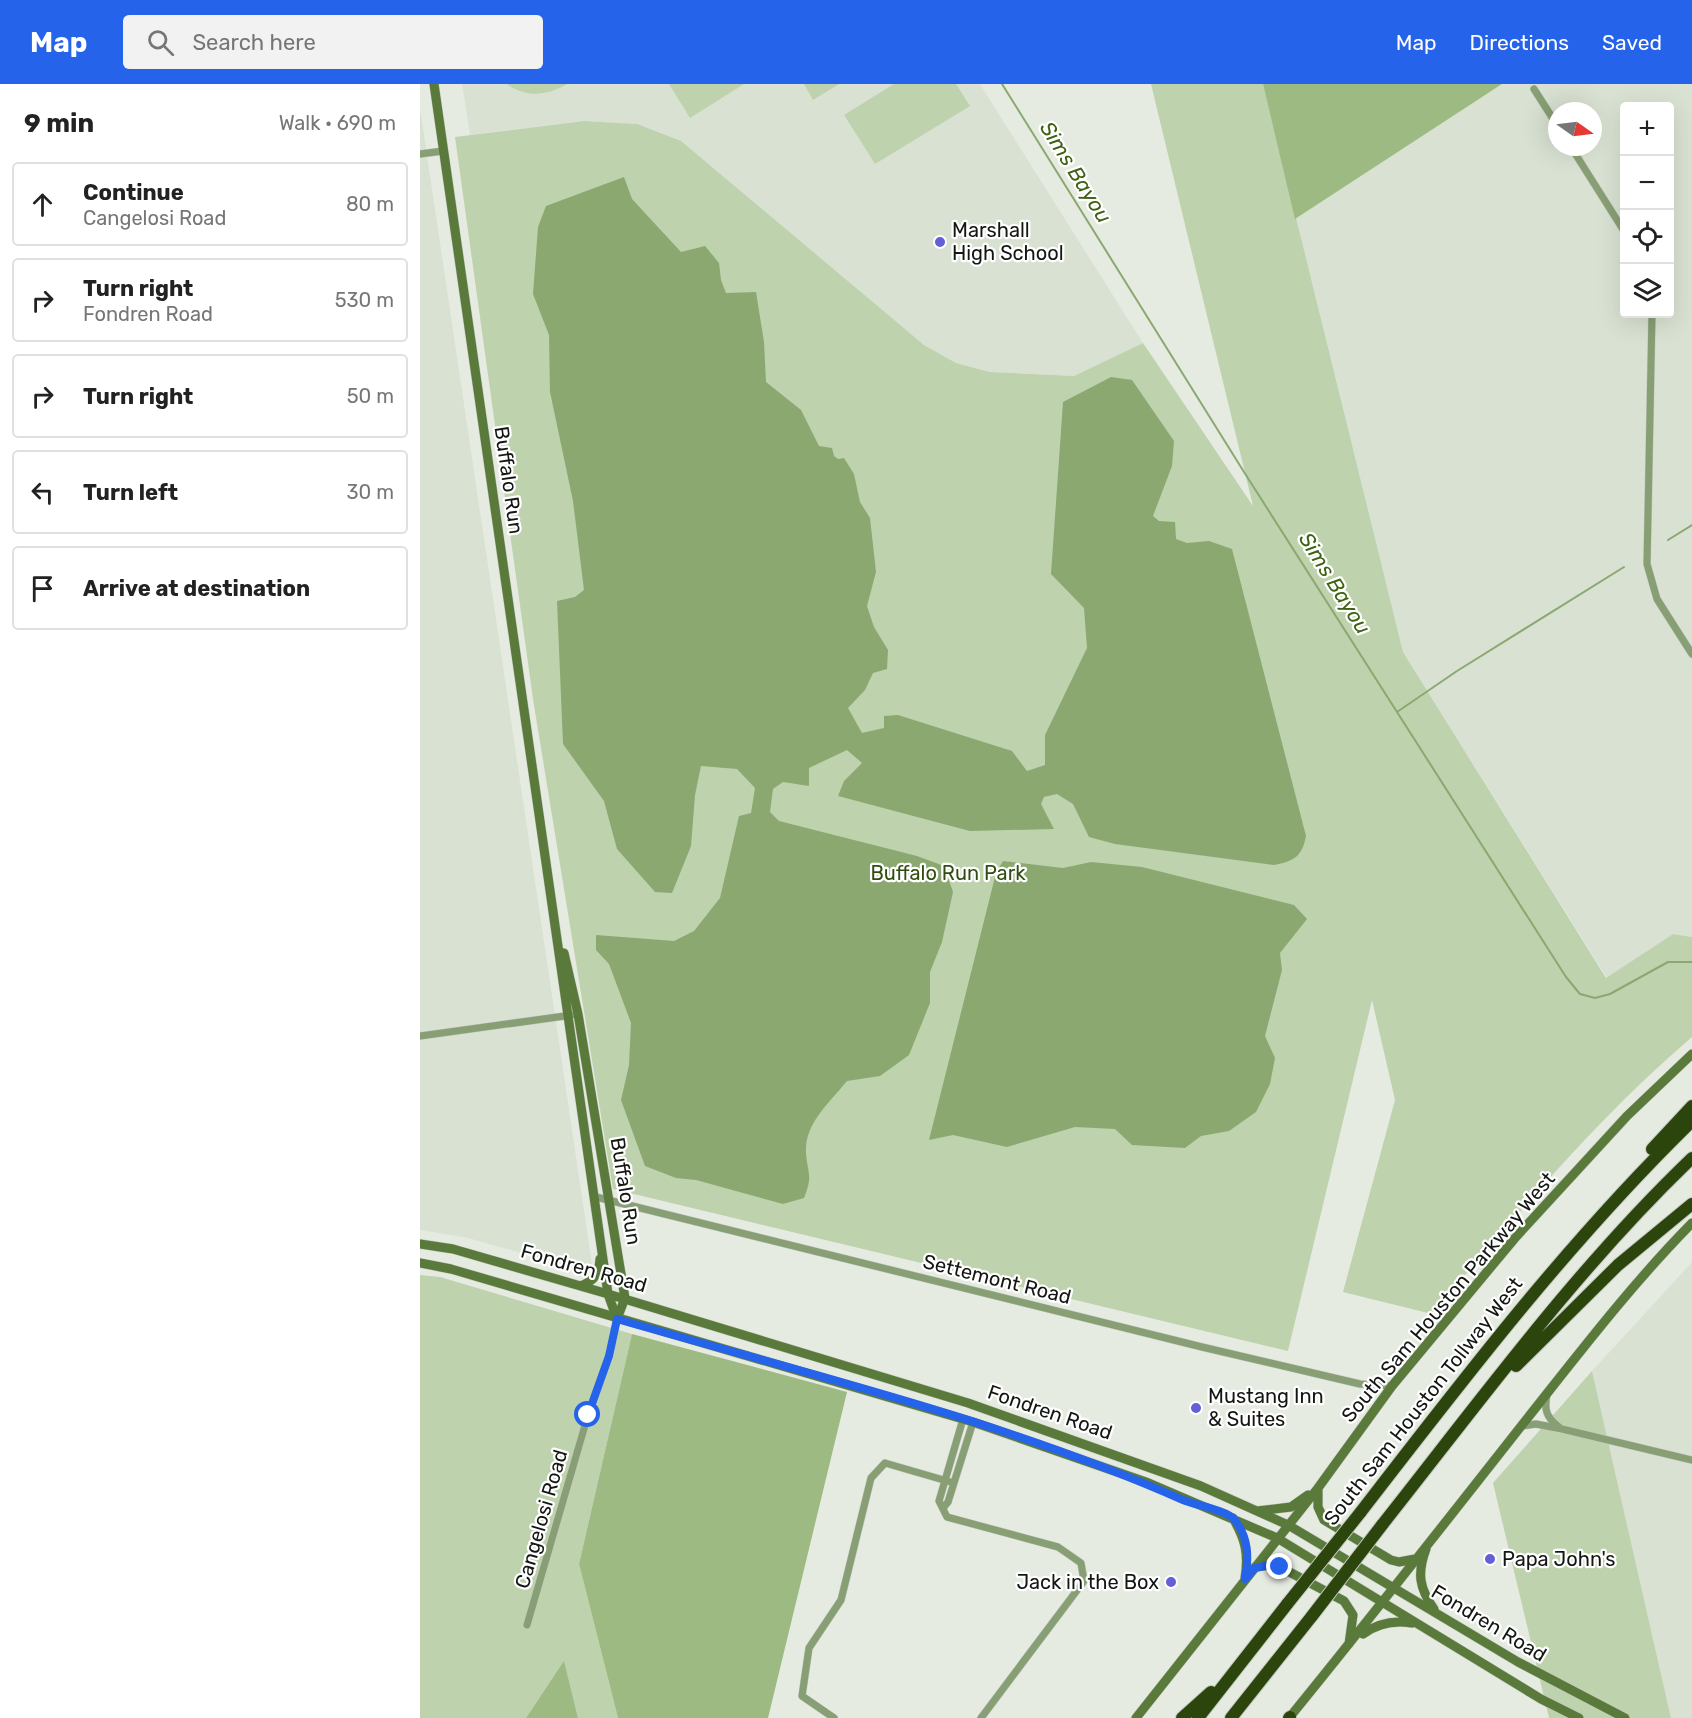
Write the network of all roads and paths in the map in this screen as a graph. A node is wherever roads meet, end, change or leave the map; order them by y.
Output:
1 (434, 84) edge
2 (1534, 89) dead end
3 (1548, 111) edge
4 (443, 151) junction
5 (420, 154) edge
6 (1577, 156) edge
7 (1620, 225) edge
8 (1652, 318) edge
9 (1692, 654) edge
10 (573, 1015) junction
11 (420, 1036) edge
12 (1692, 1054) edge
13 (1692, 1106) edge
14 (1692, 1121) edge
15 (1692, 1158) edge
16 (596, 1197) junction
17 (610, 1201) junction
18 (1692, 1204) edge
19 (1692, 1223) edge
20 (420, 1244) edge
21 (602, 1245) junction
22 (453, 1249) junction
23 (1567, 1253) junction
24 (420, 1263) edge
25 (451, 1269) junction
26 (581, 1286) junction
27 (608, 1294) junction
28 (624, 1298) junction
29 (617, 1319) junction
30 (723, 1328) junction
31 (717, 1348) junction
32 (841, 1364) junction
33 (836, 1381) junction
34 (1392, 1386) junction
35 (1547, 1394) junction
36 (968, 1403) junction
37 (978, 1406) junction
38 (1471, 1411) junction
39 (968, 1420) junction
40 (1522, 1426) junction
41 (1562, 1429) junction
42 (1692, 1460) edge
43 (1152, 1467) junction
44 (944, 1480) junction
45 (1146, 1482) junction
46 (954, 1483) junction
47 (1318, 1488) junction
48 (943, 1508) junction
49 (1256, 1511) junction
50 (1233, 1518) junction
51 (1288, 1526) junction
52 (1278, 1538) junction
53 (1428, 1542) junction
54 (1415, 1559) junction
55 (1255, 1568) junction
56 (1245, 1579) junction
57 (1394, 1587) junction
58 (1383, 1603) junction
59 (1437, 1613) junction
60 (1417, 1624) junction
61 (527, 1625) dead end
62 (1350, 1644) junction
63 (1242, 1662) junction
64 (1552, 1682) junction
65 (1541, 1699) junction
66 (834, 1718) edge
67 (981, 1718) edge
68 (1136, 1718) edge
69 (1182, 1718) edge
70 (1198, 1718) edge
71 (1231, 1718) edge
72 (1290, 1718) edge
73 (1579, 1718) edge
74 (1625, 1718) edge

1 - 4 main road, Buffalo Run
2 - 3 street
4 - 5 street
4 - 10 main road, Buffalo Run
6 - 7 street
8 - 9 street
10 - 11 street
10 - 16 main road, Buffalo Run
10 - 17 main road, Buffalo Run
12 - 34 main road, South Sam Houston Parkway West
13 - 23 highway
14 - 23 highway, South Sam Houston Tollway West
15 - 38 highway
16 - 17 street, Settemont Road
16 - 21 main road, Buffalo Run
17 - 28 main road, Buffalo Run
17 - 34 street, Settemont Road
18 - 38 highway
19 - 35 main road
20 - 22 main road, Fondren Road
21 - 26 main road
21 - 27 main road, Buffalo Run
22 - 25 main road
22 - 26 main road, Fondren Road
23 - 63 highway, South Sam Houston Tollway West, bridge
24 - 25 main road, Fondren Road
25 - 29 main road, Fondren Road
26 - 27 main road, Fondren Road
27 - 28 main road, Fondren Road
27 - 29 main road, Buffalo Run
28 - 29 main road, Buffalo Run
28 - 30 main road, Fondren Road
29 - 31 main road, Fondren Road
29 - 61 street, Cangelosi Road
30 - 31 main road
30 - 32 main road, Fondren Road
31 - 33 main road, Fondren Road
32 - 33 main road
32 - 36 main road, Fondren Road
33 - 39 main road, Fondren Road
34 - 47 main road, South Sam Houston Parkway West
35 - 40 main road
35 - 41 street
36 - 37 main road, Fondren Road
36 - 39 main road
37 - 39 main road
37 - 43 main road, Fondren Road
38 - 71 highway, bridge
39 - 44 street
39 - 45 main road, Fondren Road
39 - 46 street
40 - 41 street
40 - 53 main road
41 - 42 street
43 - 45 main road
43 - 49 main road, Fondren Road
44 - 46 street
44 - 48 street
44 - 66 street
45 - 50 main road, Fondren Road
46 - 48 street
47 - 49 main road
47 - 51 main road, South Sam Houston Parkway West
47 - 54 main road
48 - 67 street
49 - 51 main road, Fondren Road
50 - 52 main road, Fondren Road
50 - 56 main road
51 - 52 main road, South Sam Houston Parkway West
51 - 57 main road, Fondren Road
52 - 55 main road, South Sam Houston Parkway West
52 - 58 main road, Fondren Road
53 - 54 main road
53 - 59 main road
54 - 57 main road
55 - 56 main road, South Sam Houston Parkway West
55 - 62 main road
56 - 68 main road, South Sam Houston Parkway West
57 - 58 main road
57 - 59 main road, Fondren Road
58 - 60 main road, Fondren Road
58 - 62 main road
59 - 64 main road, Fondren Road
60 - 62 main road
60 - 65 main road, Fondren Road
62 - 72 main road
63 - 69 highway
63 - 70 highway, South Sam Houston Tollway West
64 - 65 main road
64 - 74 main road, Fondren Road
65 - 73 main road, Fondren Road

